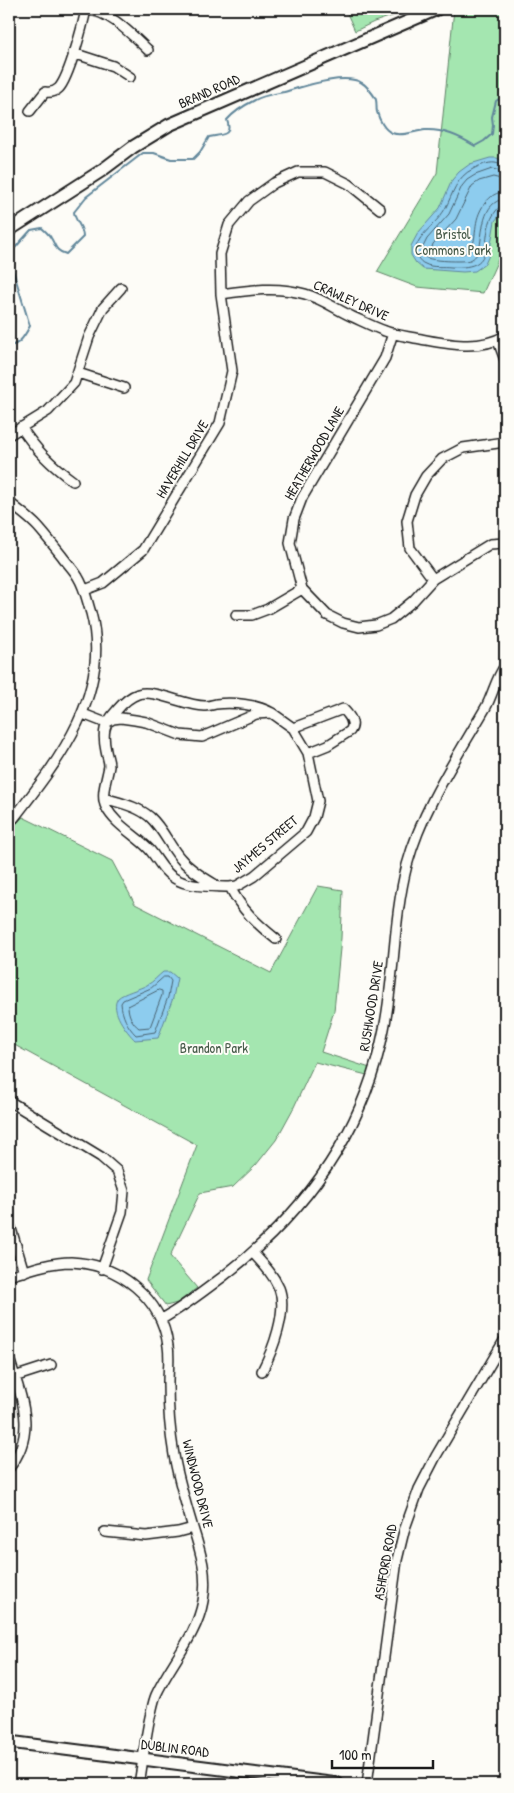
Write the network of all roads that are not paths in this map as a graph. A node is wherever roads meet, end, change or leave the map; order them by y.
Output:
1 (437, 9) edge
2 (86, 10) edge
3 (148, 50) dead end
4 (73, 53) junction
5 (130, 77) dead end
6 (30, 111) dead end
7 (380, 209) dead end
8 (9, 230) edge
9 (122, 288) dead end
10 (222, 294) junction
11 (393, 333) junction
12 (501, 338) edge
13 (505, 360) edge
14 (78, 373) junction
15 (124, 388) dead end
16 (21, 427) junction
17 (9, 435) edge
18 (505, 442) edge
19 (74, 481) dead end
20 (9, 502) edge
21 (505, 543) edge
22 (432, 579) junction
23 (302, 589) junction
24 (85, 590) junction
25 (236, 615) dead end
26 (505, 666) edge
27 (272, 713) junction
28 (83, 714) junction
29 (106, 723) junction
30 (293, 728) junction
31 (308, 753) junction
32 (104, 798) junction
33 (9, 821) edge
34 (218, 886) junction
35 (230, 887) junction
36 (276, 939) dead end
37 (9, 1101) edge
38 (9, 1222) edge
39 (253, 1253) junction
40 (102, 1269) junction
41 (24, 1272) junction
42 (9, 1276) edge
43 (162, 1319) junction
44 (505, 1339) edge
45 (9, 1358) edge
46 (51, 1365) dead end
47 (262, 1371) dead end
48 (14, 1376) junction
49 (9, 1468) edge
50 (193, 1528) junction
51 (105, 1532) dead end
52 (9, 1742) edge
53 (143, 1759) junction
54 (139, 1784) edge
55 (338, 1784) edge
56 (368, 1784) edge

1 - 8 main road, BRAND ROAD
2 - 3 street
2 - 4 street
4 - 5 street
4 - 6 street
7 - 10 street, HAVERHILL DRIVE
9 - 14 street
10 - 11 street, CRAWLEY DRIVE
10 - 24 street, HAVERHILL DRIVE
11 - 12 street, CRAWLEY DRIVE
11 - 23 street, HEATHERWOOD LANE
12 - 13 street
14 - 15 street
14 - 16 street
16 - 17 street
16 - 19 street
18 - 22 street
20 - 24 street
21 - 22 street, HEATHERWOOD LANE
22 - 23 street, HEATHERWOOD LANE
23 - 25 street
24 - 28 street
26 - 39 street, RUSHWOOD DRIVE
27 - 29 street
27 - 29 street
27 - 30 street
28 - 29 street
28 - 33 street
29 - 32 street
30 - 31 street, JAYMES STREET
30 - 31 street
31 - 35 street, JAYMES STREET
32 - 34 street, JAYMES STREET
32 - 34 street, JAYMES STREET
34 - 35 street, JAYMES STREET
35 - 36 street
37 - 40 street
38 - 41 street
39 - 43 street, RUSHWOOD DRIVE
39 - 47 street
40 - 41 street, WINDWOOD DRIVE
40 - 43 street, WINDWOOD DRIVE
41 - 42 street, WINDWOOD DRIVE
43 - 50 street, WINDWOOD DRIVE
44 - 56 street, ASHFORD ROAD
45 - 48 street
46 - 48 street
48 - 49 street
50 - 51 street
50 - 53 street, WINDWOOD DRIVE
52 - 53 main road, DUBLIN ROAD
53 - 54 street, WINDWOOD DRIVE
53 - 55 main road, DUBLIN ROAD

